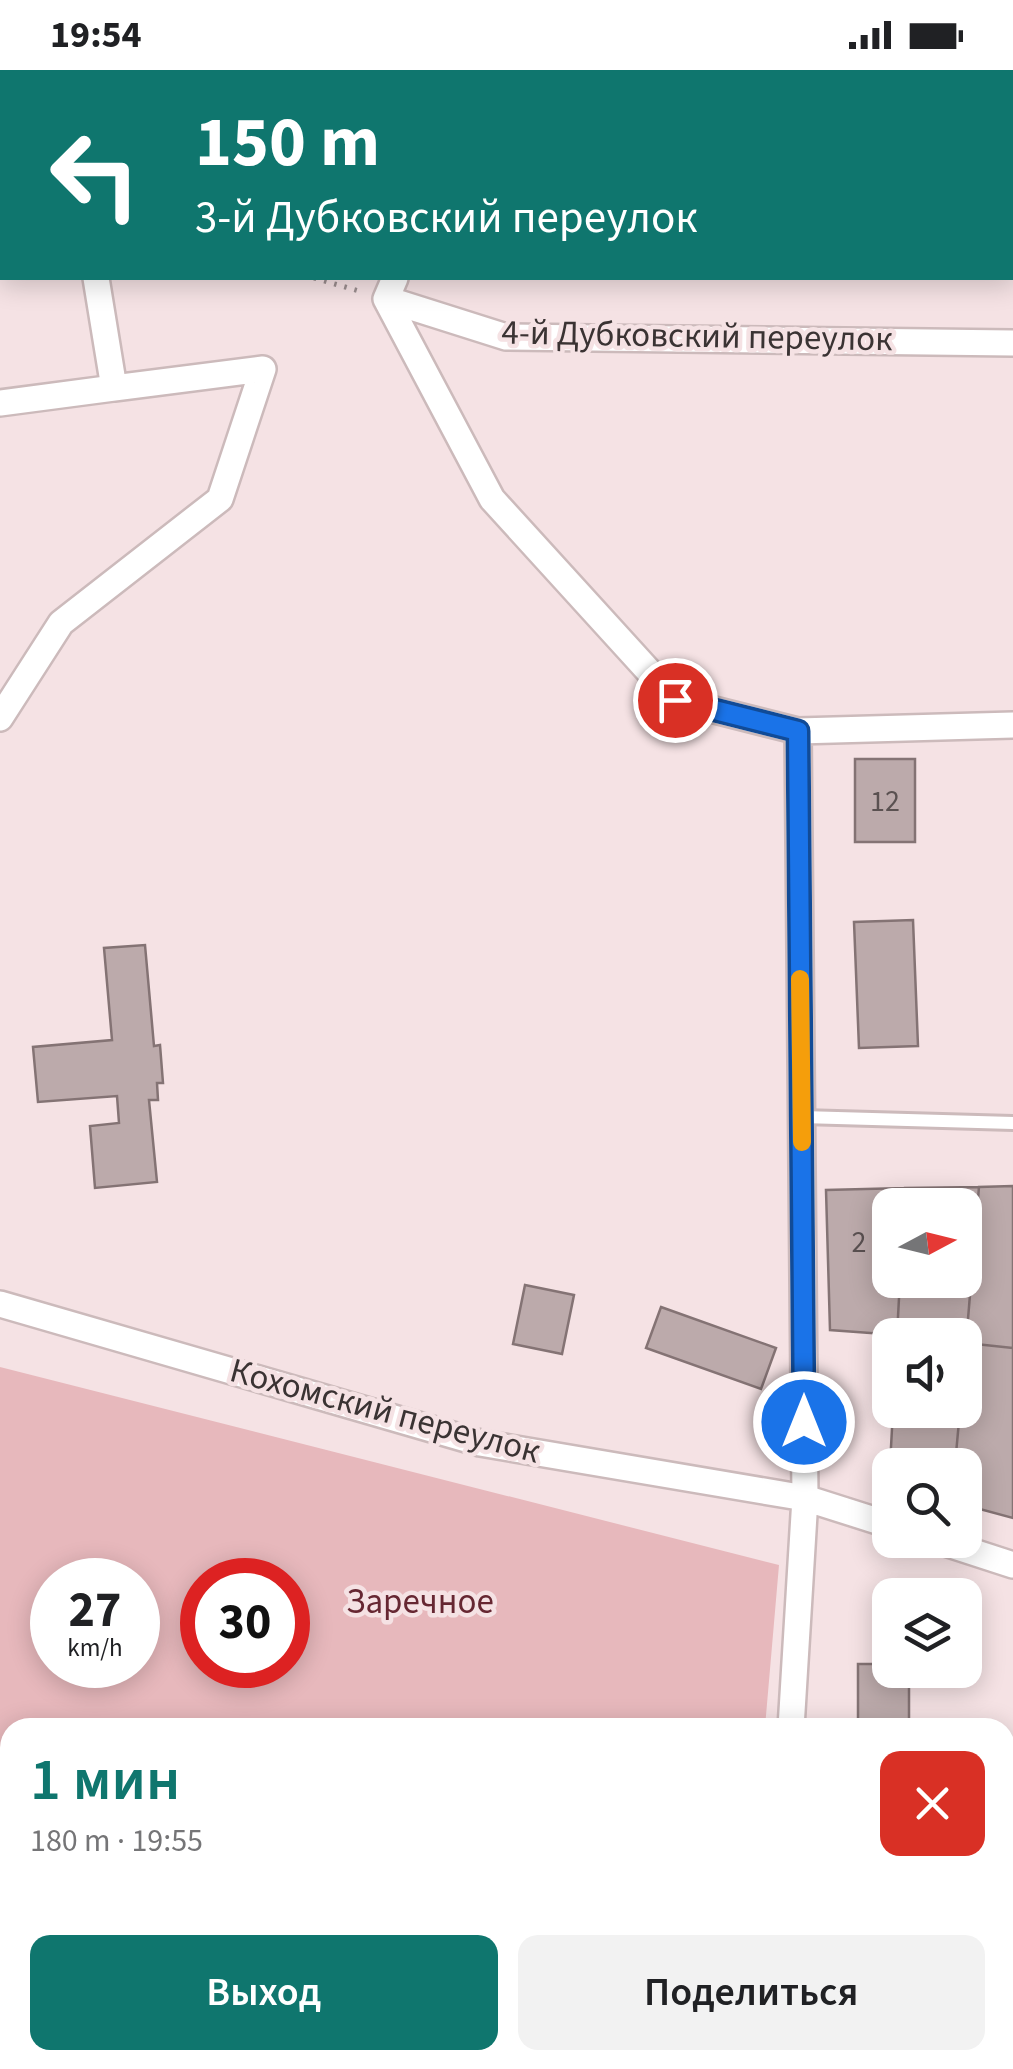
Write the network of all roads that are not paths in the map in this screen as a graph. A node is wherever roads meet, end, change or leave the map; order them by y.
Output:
1 (96, 280) edge
2 (390, 288) edge
3 (1013, 343) edge
4 (114, 388) junction
5 (0, 404) edge
6 (0, 718) edge
7 (1013, 725) edge
8 (798, 731) junction
9 (802, 1118) junction
10 (1013, 1123) edge
11 (0, 1304) edge
12 (805, 1498) junction
13 (872, 1519) edge
14 (982, 1555) edge
15 (1013, 1565) edge
16 (792, 1718) edge

1 - 4 street
2 - 3 street, 4-й Дубковский переулок
2 - 8 street
4 - 5 street
4 - 6 street
7 - 8 street
8 - 9 street
9 - 10 lane
9 - 12 street
11 - 12 street, Кохомский переулок
12 - 13 street, Кохомский переулок
12 - 16 street
14 - 15 street

